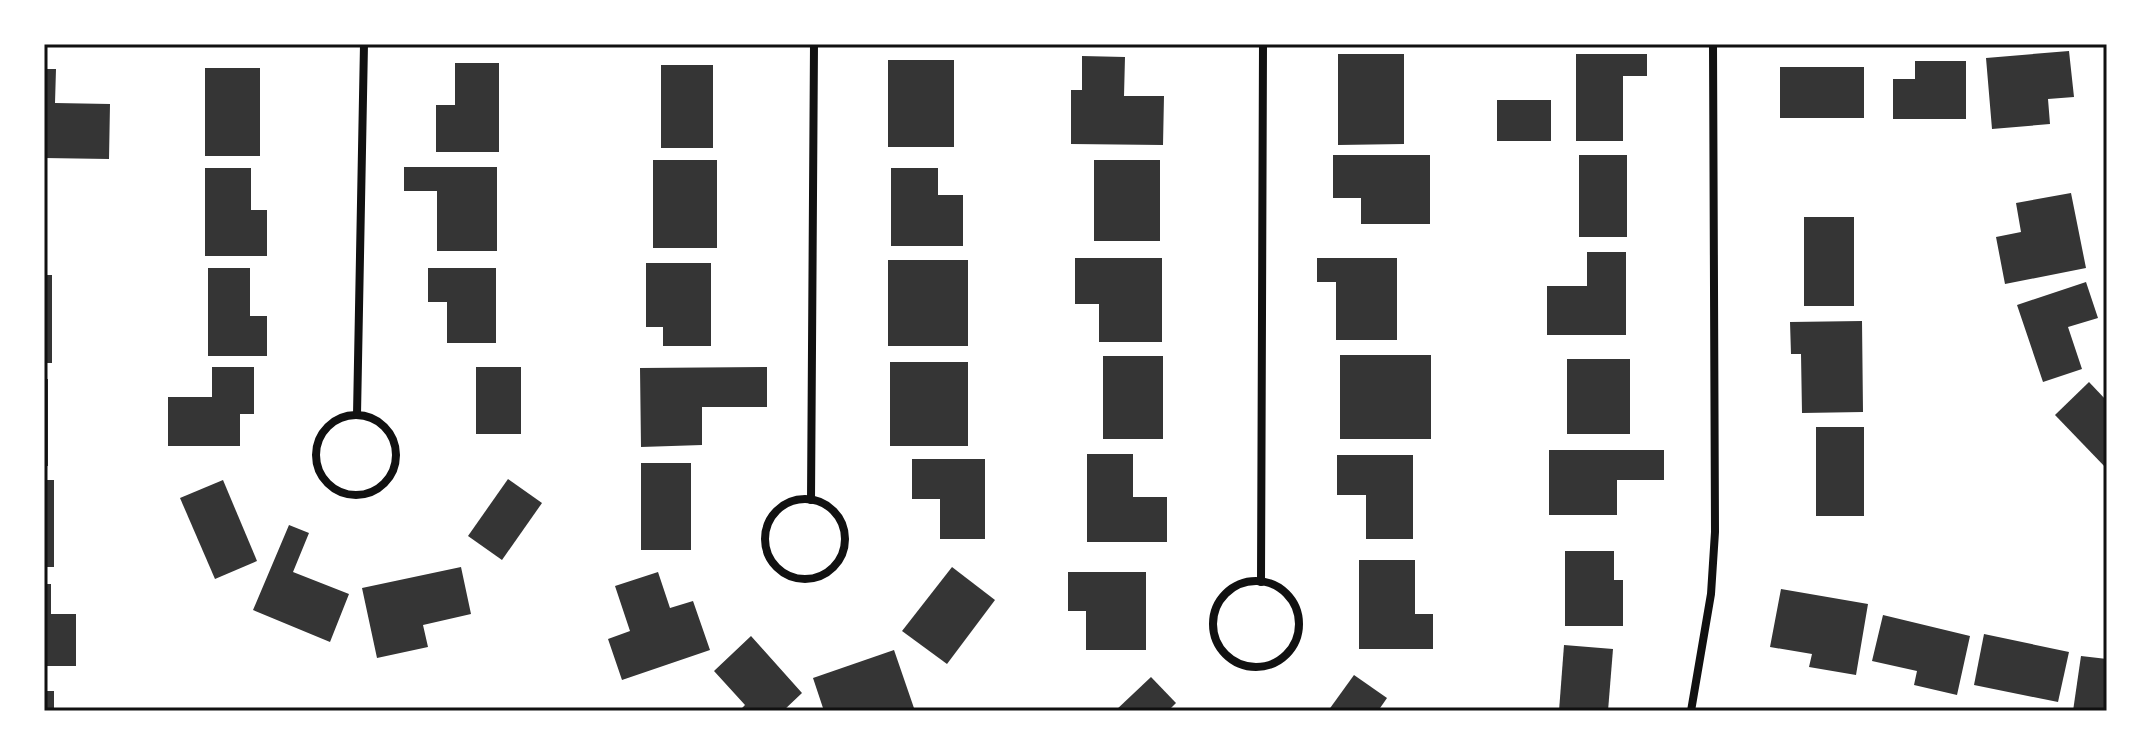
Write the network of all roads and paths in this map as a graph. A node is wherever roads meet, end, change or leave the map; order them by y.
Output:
1 (364, 44) edge
2 (814, 44) edge
3 (1263, 44) edge
4 (1713, 44) edge
5 (357, 415) junction
6 (811, 500) junction
7 (1261, 582) junction
8 (1691, 711) edge

1 - 5 street
2 - 6 street
3 - 7 street
4 - 8 street
5 - 5 street
6 - 6 street
7 - 7 street

